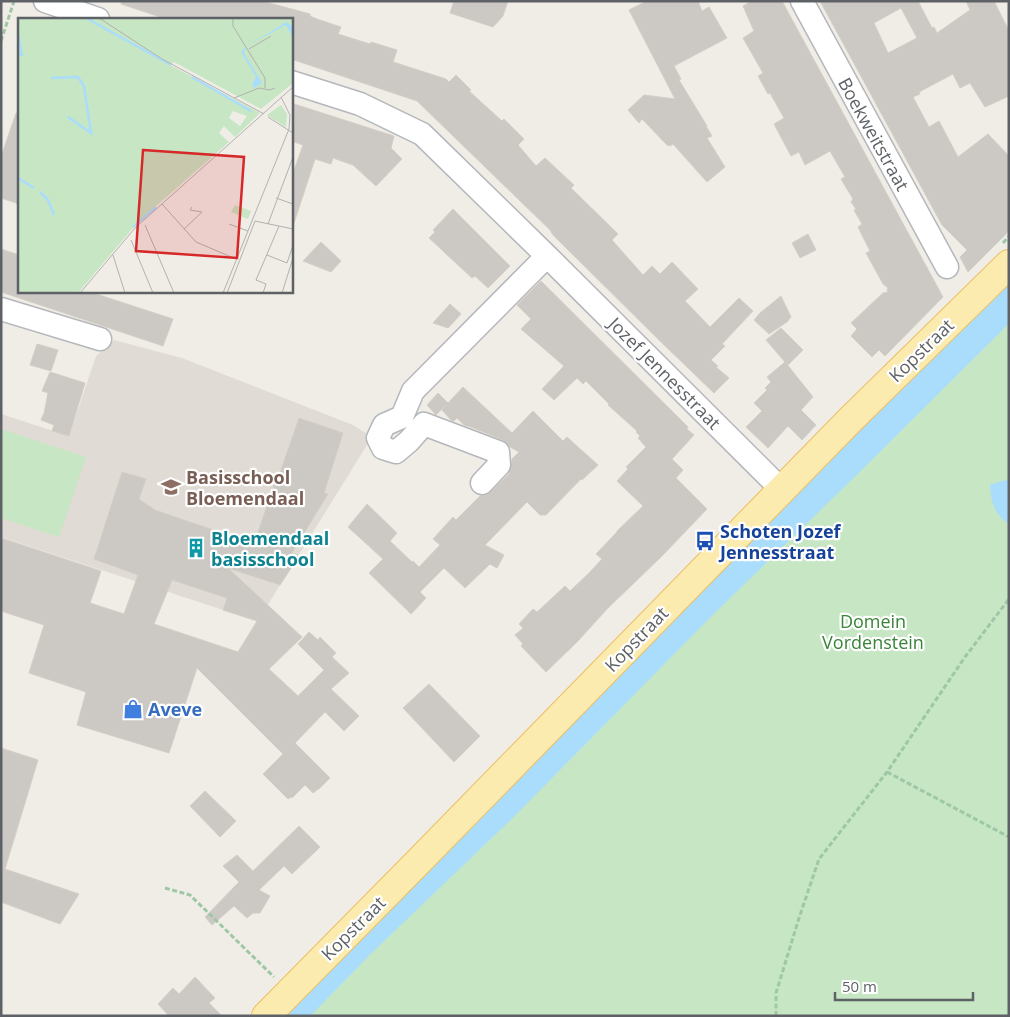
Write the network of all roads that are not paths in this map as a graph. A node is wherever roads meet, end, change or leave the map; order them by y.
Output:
1 (45, 1) edge
2 (802, 1) edge
3 (95, 18) edge
4 (292, 82) edge
5 (548, 256) junction
6 (1009, 264) edge
7 (947, 267) dead end
8 (1, 309) edge
9 (100, 339) dead end
10 (402, 417) junction
11 (424, 424) junction
12 (482, 483) dead end
13 (782, 490) junction
14 (266, 1016) edge

1 - 3 street
2 - 7 street, Boekweitstraat
4 - 5 street, Jozef Jennesstraat
5 - 10 street
5 - 13 street, Jozef Jennesstraat
6 - 13 main road, Kopstraat
8 - 9 street
10 - 11 street
10 - 11 street
11 - 12 street
13 - 14 main road, Kopstraat

